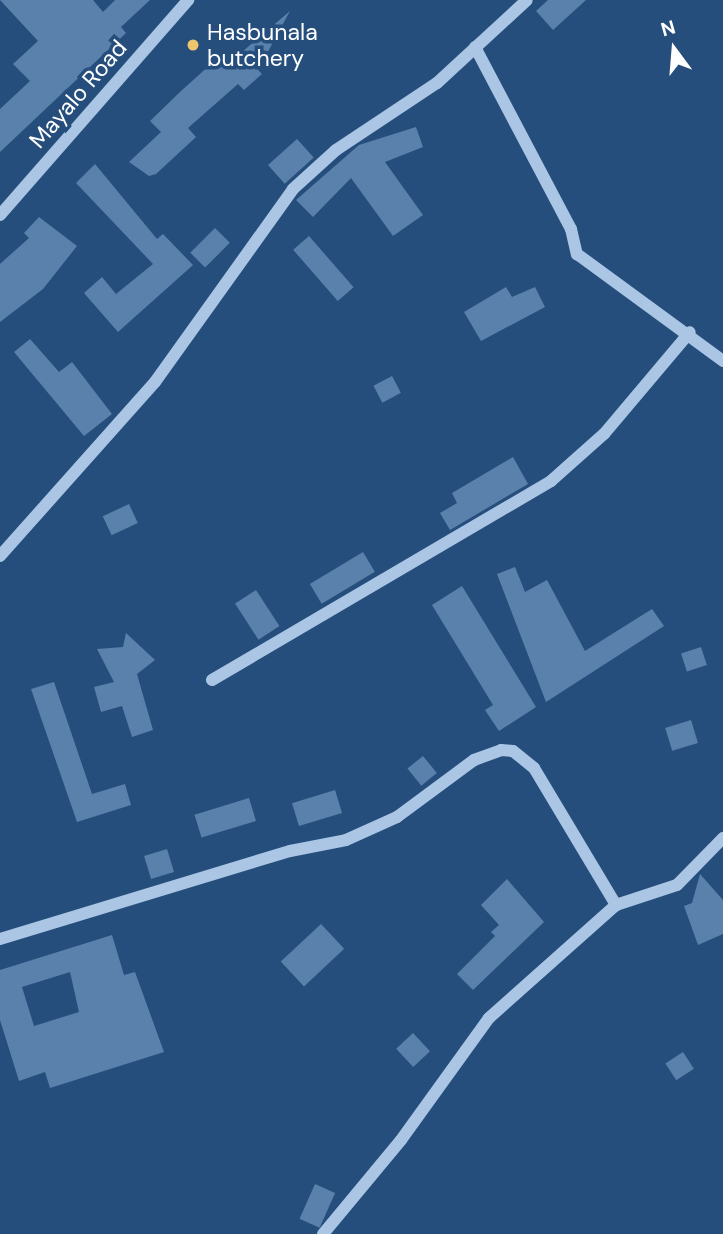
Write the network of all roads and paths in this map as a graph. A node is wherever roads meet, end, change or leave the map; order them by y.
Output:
1 (188, 0) edge
2 (527, 0) edge
3 (475, 47) junction
4 (0, 215) edge
5 (690, 332) junction
6 (723, 361) edge
7 (0, 556) edge
8 (212, 680) dead end
9 (723, 838) edge
10 (616, 905) junction
11 (0, 939) edge
12 (323, 1234) edge

1 - 4 street, Mayalo Road
2 - 3 street
3 - 5 street
3 - 7 street
5 - 6 street
5 - 8 street
9 - 10 street
10 - 11 street
10 - 12 street

